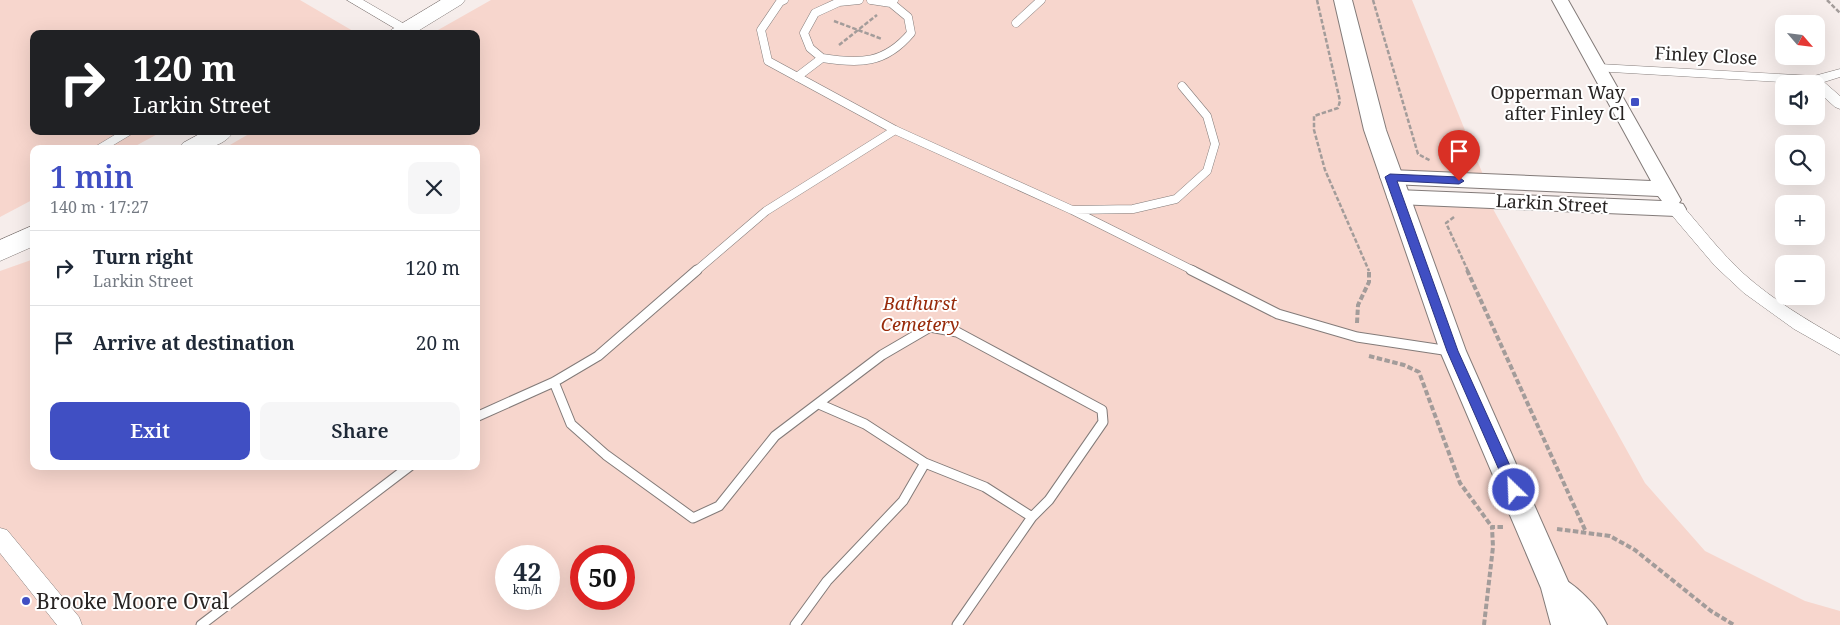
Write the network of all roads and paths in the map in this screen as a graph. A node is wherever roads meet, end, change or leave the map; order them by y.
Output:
1 (353, 0) edge
2 (454, 0) edge
3 (784, 0) edge
4 (859, 0) edge
5 (871, 0) edge
6 (1041, 0) edge
7 (1317, 0) edge
8 (1343, 0) edge
9 (1373, 0) edge
10 (1560, 0) edge
11 (1827, 0) edge
12 (893, 2) edge
13 (816, 13) junction
14 (1840, 13) edge
15 (1016, 23) dead end
16 (400, 30) edge
17 (404, 30) edge
18 (857, 31) junction
19 (902, 46) junction
20 (822, 58) junction
21 (1599, 68) junction
22 (1840, 74) edge
23 (797, 77) junction
24 (1825, 77) edge
25 (1775, 78) edge
26 (1182, 86) dead end
27 (1825, 90) edge
28 (1840, 104) edge
29 (895, 130) junction
30 (122, 135) edge
31 (216, 135) edge
32 (106, 145) edge
33 (198, 145) edge
34 (1435, 164) dead end
35 (1394, 187) junction
36 (1665, 189) junction
37 (1676, 209) junction
38 (1072, 210) junction
39 (1446, 223) dead end
40 (30, 236) edge
41 (0, 252) edge
42 (1357, 337) junction
43 (1840, 348) edge
44 (1452, 351) junction
45 (554, 382) junction
46 (819, 404) junction
47 (480, 415) edge
48 (925, 463) junction
49 (405, 470) edge
50 (1032, 517) junction
51 (1530, 525) junction
52 (1492, 527) junction
53 (1586, 532) junction
54 (0, 536) edge
55 (1556, 588) junction
56 (71, 625) edge
57 (201, 625) edge
58 (795, 625) edge
59 (957, 625) edge
60 (1484, 625) edge
61 (1567, 625) edge
62 (1577, 625) edge
63 (1593, 625) edge
64 (1734, 625) edge

1 - 16 street
2 - 17 highway
3 - 23 lane
4 - 13 lane
5 - 12 lane
6 - 15 lane
7 - 42 path
8 - 35 main road
9 - 34 path
10 - 21 street
11 - 14 path
12 - 18 path
12 - 19 lane
13 - 18 path
13 - 20 lane
18 - 19 path
18 - 20 path
19 - 20 lane
20 - 23 lane
21 - 25 street, Finley Close
21 - 36 street
22 - 24 street, Finley Close
23 - 29 lane
26 - 38 lane
27 - 28 street
29 - 38 lane
29 - 45 lane
30 - 32 lane
31 - 33 highway
35 - 36 street, Larkin Street
35 - 37 street, Larkin Street
35 - 44 main road
36 - 37 street
37 - 43 street
38 - 42 lane
39 - 53 path
40 - 41 highway
42 - 44 lane
42 - 52 path
44 - 51 main road
45 - 46 lane
45 - 47 lane
46 - 48 lane
46 - 50 lane
48 - 50 lane
48 - 58 lane
49 - 57 lane
50 - 59 lane
51 - 52 path
51 - 53 path
51 - 55 main road
52 - 60 path
53 - 64 path
54 - 56 street
55 - 61 main road
55 - 62 main road
55 - 63 street

